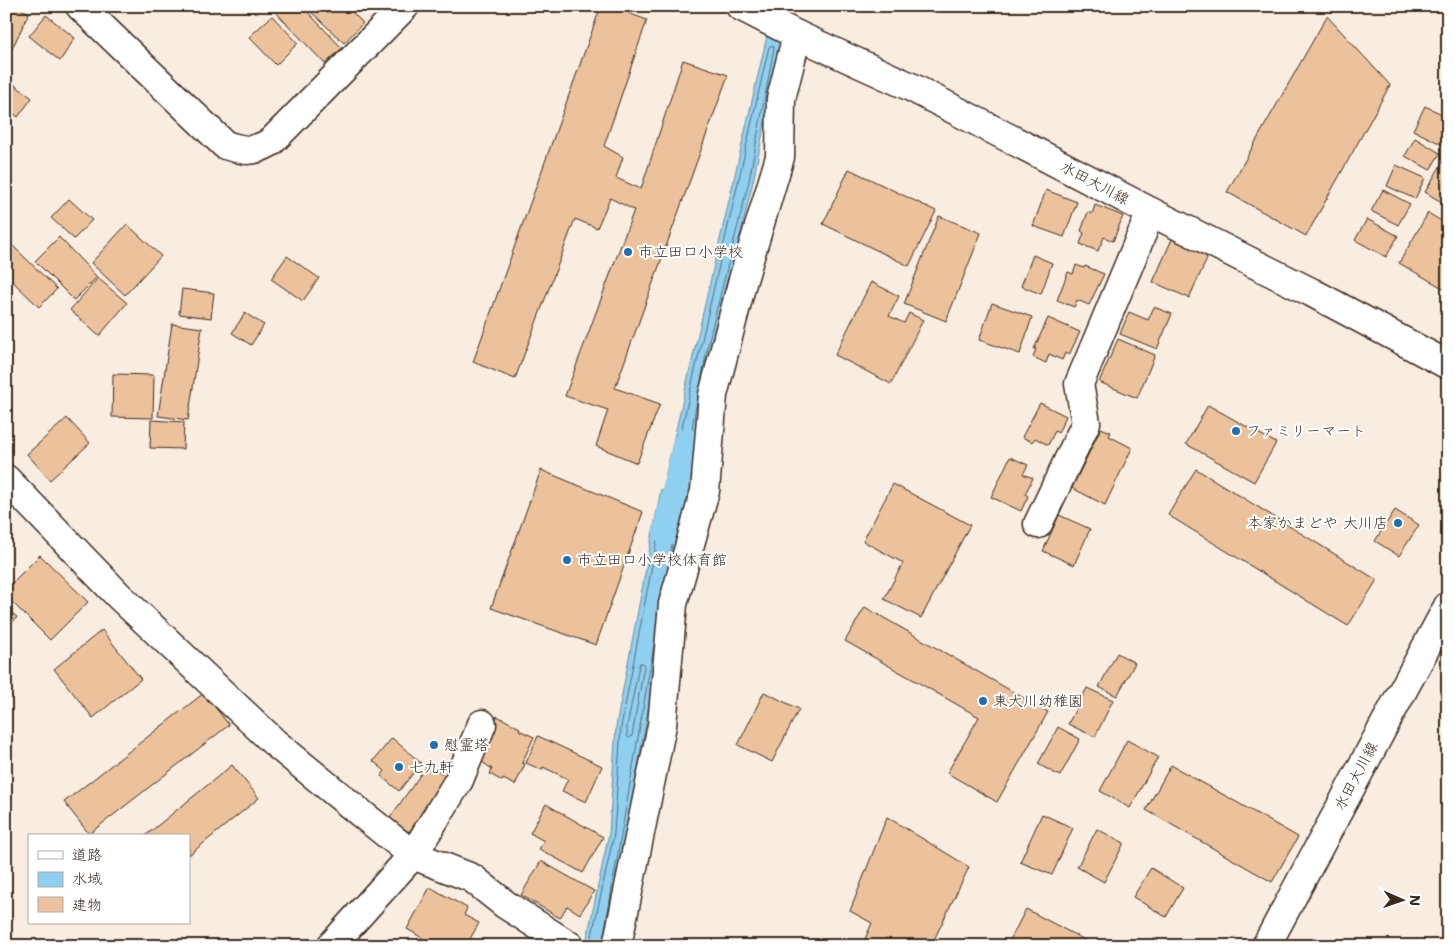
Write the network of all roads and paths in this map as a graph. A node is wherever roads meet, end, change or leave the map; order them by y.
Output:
1 (80, 6) edge
2 (405, 6) edge
3 (740, 6) edge
4 (797, 35) junction
5 (1151, 212) junction
6 (1448, 364) edge
7 (6, 480) edge
8 (1038, 524) dead end
9 (1448, 606) edge
10 (482, 724) dead end
11 (413, 855) junction
12 (331, 946) edge
13 (570, 946) edge
14 (617, 946) edge
15 (1266, 946) edge

1 - 2 street
3 - 4 street, 水田大川線
4 - 5 street, 水田大川線
4 - 14 street
5 - 6 street, 水田大川線
5 - 8 street
7 - 11 street
9 - 15 street, 水田大川線
10 - 11 street
11 - 12 street
11 - 13 street

